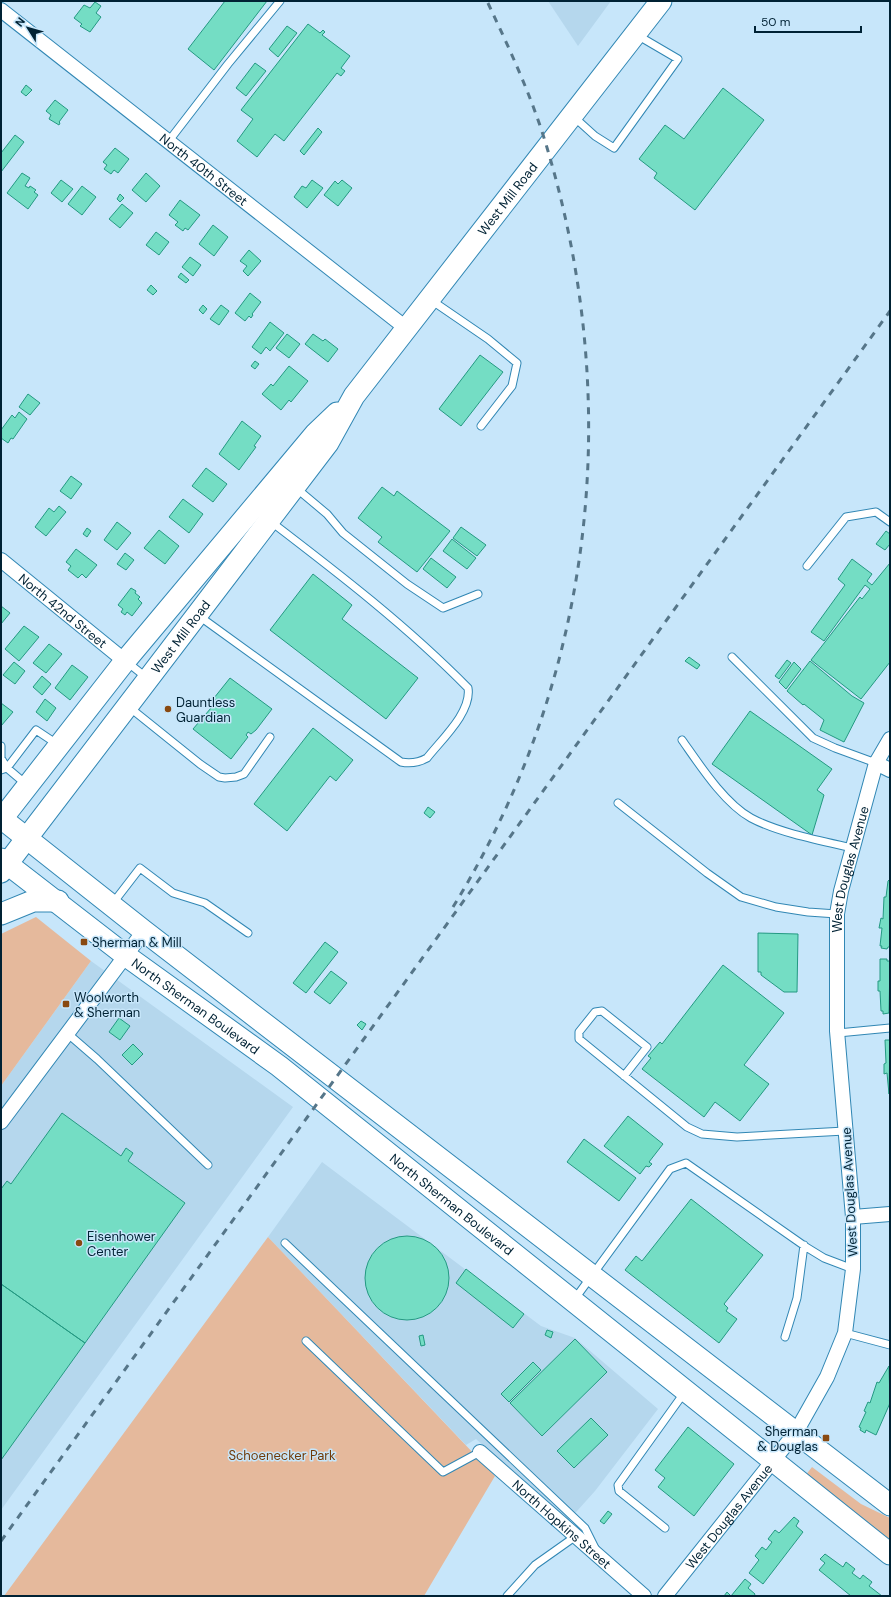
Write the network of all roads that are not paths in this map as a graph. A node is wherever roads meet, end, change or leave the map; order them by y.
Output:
1 (280, 1) edge
2 (661, 1) edge
3 (1, 10) edge
4 (635, 34) junction
5 (572, 116) junction
6 (168, 142) junction
7 (429, 299) junction
8 (406, 328) junction
9 (354, 396) junction
10 (481, 426) dead end
11 (294, 486) junction
12 (268, 521) junction
13 (890, 522) edge
14 (1, 560) edge
15 (807, 566) dead end
16 (478, 594) dead end
17 (197, 615) junction
18 (732, 657) dead end
19 (125, 660) junction
20 (149, 679) junction
21 (128, 706) junction
22 (270, 737) dead end
23 (890, 739) edge
24 (682, 740) dead end
25 (59, 745) junction
26 (1, 746) edge
27 (1, 759) edge
28 (876, 763) junction
29 (4, 769) edge
30 (890, 770) edge
31 (28, 785) junction
32 (618, 803) dead end
33 (1, 819) edge
34 (26, 838) junction
35 (853, 848) junction
36 (3, 865) edge
37 (58, 902) junction
38 (111, 905) junction
39 (1, 914) edge
40 (837, 914) junction
41 (144, 931) junction
42 (248, 933) dead end
43 (125, 954) junction
44 (890, 1028) edge
45 (67, 1033) junction
46 (838, 1033) junction
47 (624, 1076) junction
48 (1, 1122) edge
49 (846, 1131) junction
50 (208, 1165) dead end
51 (890, 1214) edge
52 (853, 1217) junction
53 (285, 1243) dead end
54 (804, 1245) junction
55 (853, 1269) junction
56 (593, 1276) junction
57 (573, 1302) junction
58 (845, 1333) junction
59 (785, 1337) dead end
60 (306, 1341) dead end
61 (890, 1345) edge
62 (686, 1391) junction
63 (796, 1432) junction
64 (480, 1452) joint
65 (773, 1461) junction
66 (890, 1505) edge
67 (665, 1528) dead end
68 (576, 1536) junction
69 (598, 1554) junction
70 (890, 1554) edge
71 (506, 1596) edge
72 (644, 1596) edge
73 (665, 1596) edge

1 - 6 lane
2 - 4 main road, West Mill Road
3 - 6 street, North 40th Street
4 - 5 main road, West Mill Road
4 - 5 lane
5 - 7 main road, West Mill Road
6 - 8 street, North 40th Street
7 - 8 main road, West Mill Road
7 - 10 lane
8 - 9 main road, West Mill Road
9 - 11 main road, West Mill Road
9 - 19 main road, West Mill Road
11 - 12 main road, West Mill Road
11 - 16 lane
12 - 17 main road, West Mill Road
12 - 17 lane
13 - 15 lane
14 - 19 street, North 42nd Street
17 - 20 main road, West Mill Road
18 - 28 lane
19 - 20 lane
19 - 25 main road, West Mill Road
20 - 21 main road, West Mill Road
21 - 22 lane
21 - 34 main road, West Mill Road
23 - 28 street, West Douglas Avenue
24 - 35 lane
25 - 29 lane
25 - 31 main road, West Mill Road
26 - 27 lane
27 - 29 lane
28 - 30 street
28 - 35 street, West Douglas Avenue
29 - 31 lane
31 - 33 main road, West Mill Road
32 - 40 lane
33 - 34 main road, North Sherman Boulevard
34 - 36 main road, West Mill Road
34 - 38 main road, North Sherman Boulevard
35 - 40 street, West Douglas Avenue
36 - 37 main road, North Sherman Boulevard
37 - 39 main road
37 - 43 main road, North Sherman Boulevard
38 - 41 main road, North Sherman Boulevard
38 - 42 lane
40 - 46 street, West Douglas Avenue
41 - 43 street
41 - 56 main road, North Sherman Boulevard
43 - 45 street
43 - 57 main road, North Sherman Boulevard
44 - 46 lane
45 - 48 street
45 - 50 lane
46 - 49 street, West Douglas Avenue
47 - 47 lane
47 - 49 lane
49 - 52 street, West Douglas Avenue
51 - 52 street
52 - 55 street, West Douglas Avenue
53 - 69 lane
54 - 55 lane
54 - 56 lane
54 - 59 lane
55 - 58 street, West Douglas Avenue
56 - 57 lane
56 - 63 main road, North Sherman Boulevard
57 - 62 main road, North Sherman Boulevard
58 - 61 lane
58 - 63 street, West Douglas Avenue
60 - 64 lane
62 - 65 main road, North Sherman Boulevard
62 - 67 lane
63 - 65 street, West Douglas Avenue
63 - 66 main road, North Sherman Boulevard
64 - 68 street, North Hopkins Street
65 - 70 main road, North Sherman Boulevard
65 - 73 street, West Douglas Avenue
68 - 69 street, North Hopkins Street
68 - 71 lane
69 - 72 street, North Hopkins Street

